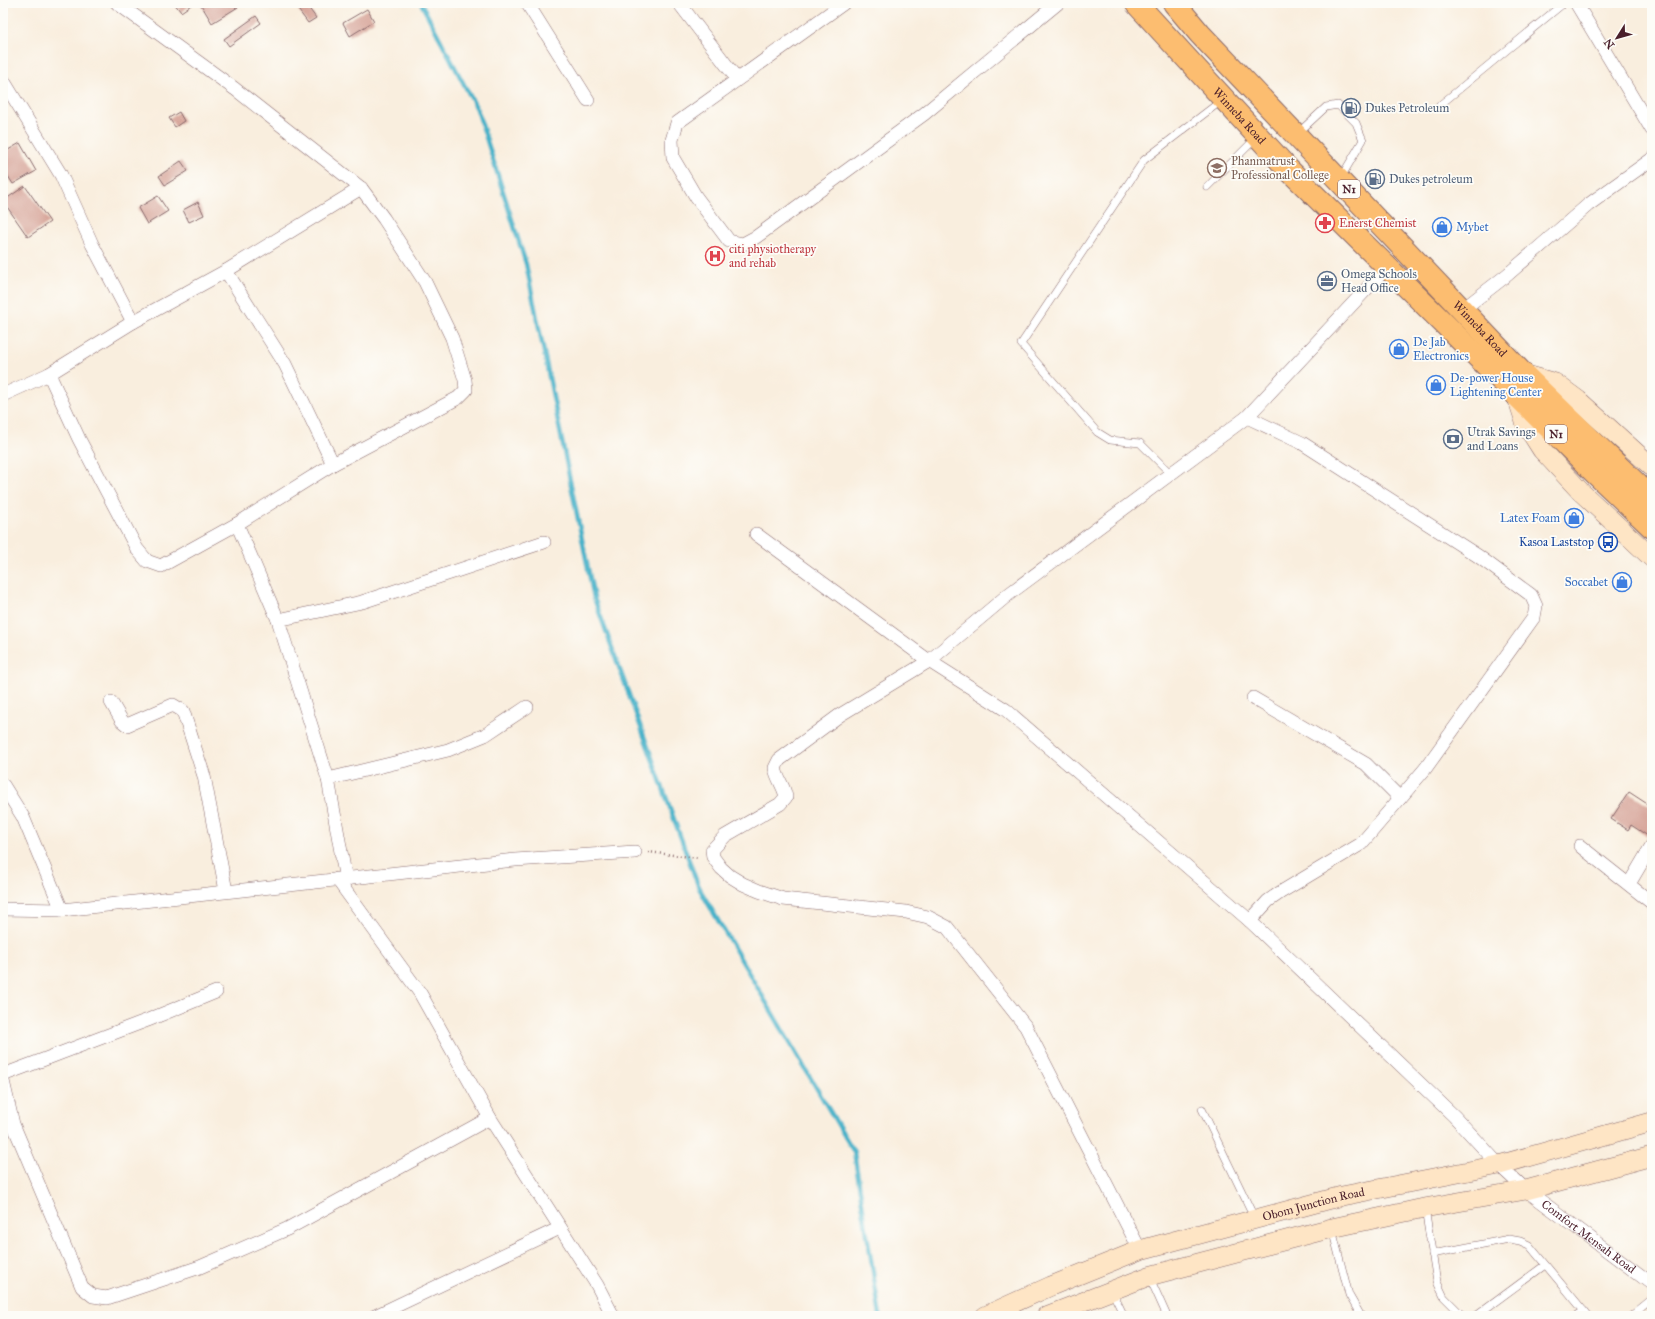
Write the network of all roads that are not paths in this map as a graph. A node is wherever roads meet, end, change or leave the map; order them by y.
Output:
1 (117, 3) edge
2 (527, 3) edge
3 (679, 3) edge
4 (844, 3) edge
5 (1058, 3) edge
6 (1136, 3) edge
7 (1174, 3) edge
8 (1564, 3) edge
9 (1576, 3) edge
10 (737, 79) junction
11 (3, 80) edge
12 (588, 100) dead end
13 (1223, 100) junction
14 (1440, 105) dead end
15 (1652, 130) edge
16 (1297, 134) junction
17 (1258, 136) junction
18 (1652, 159) edge
19 (1340, 179) junction
20 (1207, 186) dead end
21 (361, 188) junction
22 (1387, 267) junction
23 (226, 271) junction
24 (1462, 310) junction
25 (133, 322) junction
26 (49, 374) junction
27 (1520, 384) junction
28 (3, 395) edge
29 (1247, 417) junction
30 (333, 464) junction
31 (1602, 466) junction
32 (1652, 467) edge
33 (1171, 474) junction
34 (1652, 499) edge
35 (237, 524) junction
36 (1652, 527) edge
37 (756, 534) dead end
38 (544, 542) dead end
39 (1652, 558) edge
40 (278, 620) junction
41 (929, 661) junction
42 (1253, 698) dead end
43 (111, 702) dead end
44 (528, 707) dead end
45 (328, 779) junction
46 (3, 785) edge
47 (1400, 798) junction
48 (1652, 845) edge
49 (1580, 846) dead end
50 (636, 852) road end
51 (341, 880) junction
52 (1629, 884) junction
53 (226, 891) junction
54 (1652, 903) edge
55 (3, 909) edge
56 (62, 910) junction
57 (1250, 921) junction
58 (216, 992) dead end
59 (3, 1075) edge
60 (3, 1081) edge
61 (1202, 1109) dead end
62 (490, 1118) junction
63 (1652, 1122) edge
64 (1652, 1156) edge
65 (1498, 1165) junction
66 (1526, 1190) junction
67 (1424, 1208) junction
68 (1255, 1219) junction
69 (560, 1228) junction
70 (1332, 1228) junction
71 (1140, 1250) junction
72 (1432, 1254) junction
73 (1545, 1265) junction
74 (1149, 1276) junction
75 (1652, 1284) edge
76 (1112, 1290) junction
77 (1652, 1299) edge
78 (1586, 1313) edge
79 (375, 1316) edge
80 (613, 1316) edge
81 (985, 1316) edge
82 (1046, 1316) edge
83 (1124, 1316) edge
84 (1167, 1316) edge
85 (1361, 1316) edge
86 (1463, 1316) edge
87 (1476, 1316) edge
88 (1576, 1316) edge
89 (1631, 1316) edge

1 - 21 street
2 - 12 street
3 - 10 street
4 - 10 street
5 - 10 street
6 - 13 highway, Winneba Road / N1
7 - 16 highway, Winneba Road / N1
8 - 14 lane
9 - 15 street
11 - 25 street
13 - 17 highway, Winneba Road / N1
13 - 33 lane
16 - 19 highway, Winneba Road / N1
16 - 19 lane
17 - 20 lane
17 - 22 highway, Winneba Road / N1
18 - 24 street
19 - 24 highway, Winneba Road / N1
21 - 23 street
21 - 30 street
22 - 27 highway, Winneba Road / N1
22 - 29 street
23 - 25 street
23 - 30 street
24 - 27 highway, Winneba Road / N1
25 - 26 street
26 - 28 street
26 - 35 street
27 - 31 highway, Winneba Road / N1
27 - 32 main road, Winneba Road
27 - 39 main road, Winneba Road
29 - 33 street
29 - 47 street
30 - 35 street
31 - 34 highway, Winneba Road / N1
31 - 36 highway, Winneba Road / N1
33 - 41 street
35 - 40 street
37 - 41 street, Comfort Mensah Road
38 - 40 street
40 - 45 street
41 - 57 street, Comfort Mensah Road
41 - 71 street
42 - 47 street
43 - 53 street
44 - 45 street
45 - 51 street
46 - 56 street
47 - 57 street
48 - 52 street
49 - 52 street
50 - 51 street
51 - 53 street
51 - 62 street
52 - 54 street
53 - 56 street
55 - 56 street
57 - 65 street, Comfort Mensah Road
58 - 59 street
60 - 62 street
61 - 68 lane
62 - 69 street
63 - 65 main road, Obom Junction Road
64 - 66 main road
65 - 66 street, Comfort Mensah Road
65 - 68 main road, Obom Junction Road
66 - 67 main road
66 - 75 street, Comfort Mensah Road
67 - 70 main road
67 - 72 lane
68 - 71 main road, Obom Junction Road
69 - 79 street
69 - 80 street
70 - 74 main road
70 - 85 lane
71 - 81 main road, Obom Junction Road
72 - 73 lane
72 - 86 lane
73 - 78 lane
73 - 87 lane
74 - 76 main road
74 - 84 lane
76 - 82 main road
76 - 83 lane
77 - 89 lane
78 - 88 lane

